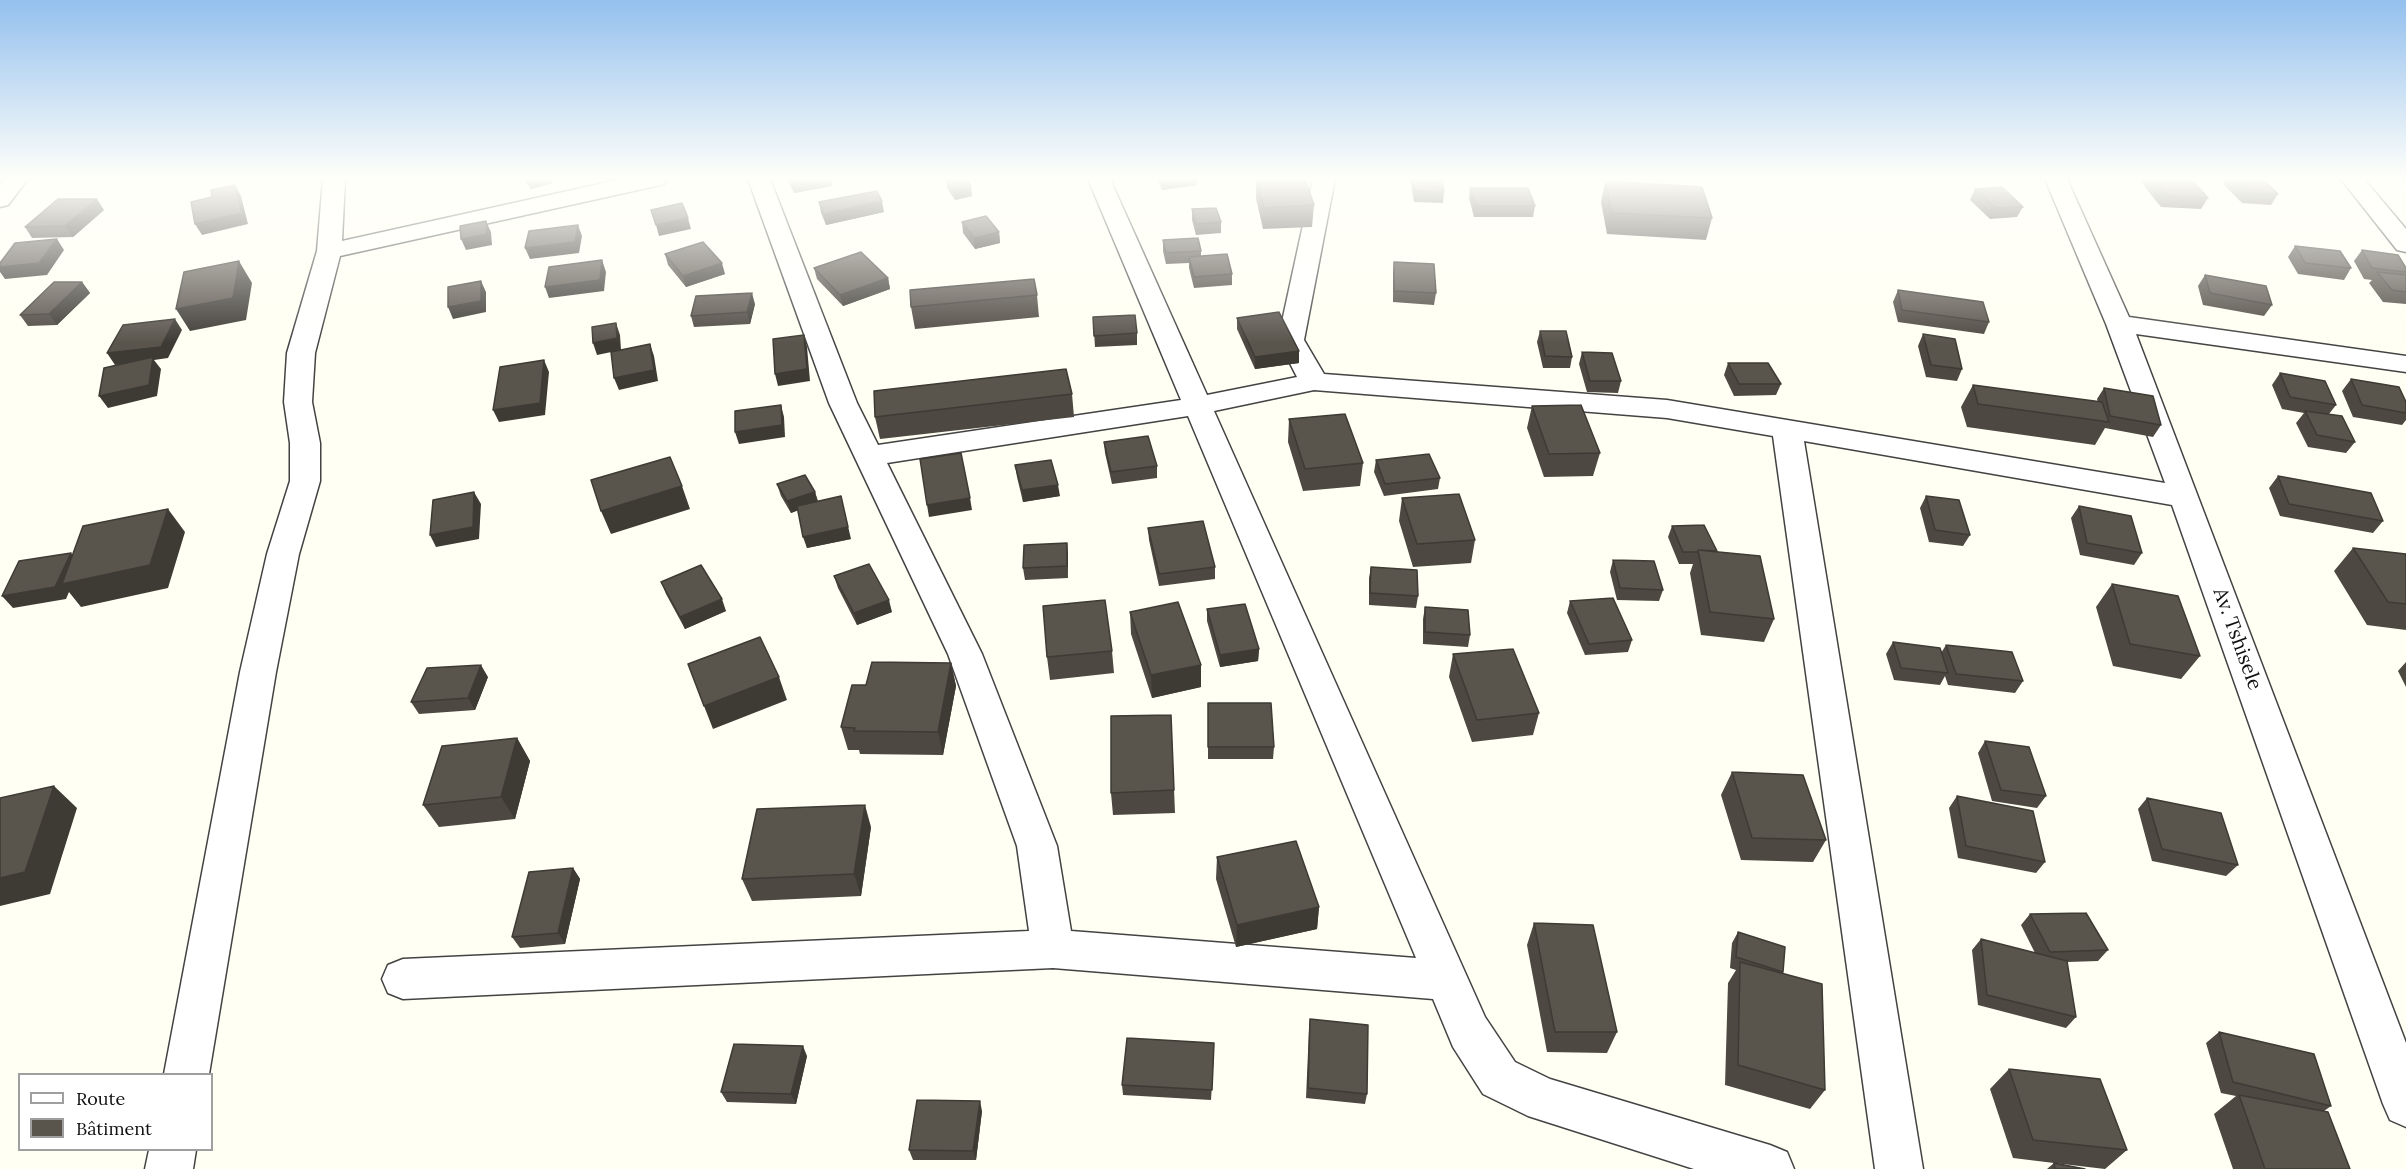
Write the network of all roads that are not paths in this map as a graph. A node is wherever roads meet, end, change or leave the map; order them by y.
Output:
1 (330, 234) edge
2 (405, 234) edge
3 (779, 234) edge
4 (1123, 234) edge
5 (1313, 234) edge
6 (2080, 234) edge
7 (329, 250) junction
8 (2119, 324) junction
9 (2406, 364) edge
10 (1314, 382) junction
11 (1198, 406) junction
12 (1787, 429) junction
13 (868, 456) junction
14 (2185, 497) junction
15 (1053, 949) junction
16 (402, 979) dead end
17 (1447, 980) junction
18 (186, 1073) edge
19 (2406, 1104) edge
20 (173, 1151) edge
21 (169, 1169) edge
22 (1770, 1169) edge
23 (1899, 1169) edge

1 - 7 street
2 - 7 street
3 - 13 street
4 - 11 street
5 - 10 street
6 - 8 street, Av. Tshisele
7 - 18 street
8 - 9 street
8 - 14 street, Av. Tshisele
10 - 11 street
10 - 12 street
11 - 13 street
11 - 17 street
12 - 14 street
12 - 23 street
13 - 15 street
14 - 19 street, Av. Tshisele
15 - 16 street
15 - 17 street
17 - 22 street
20 - 21 street

